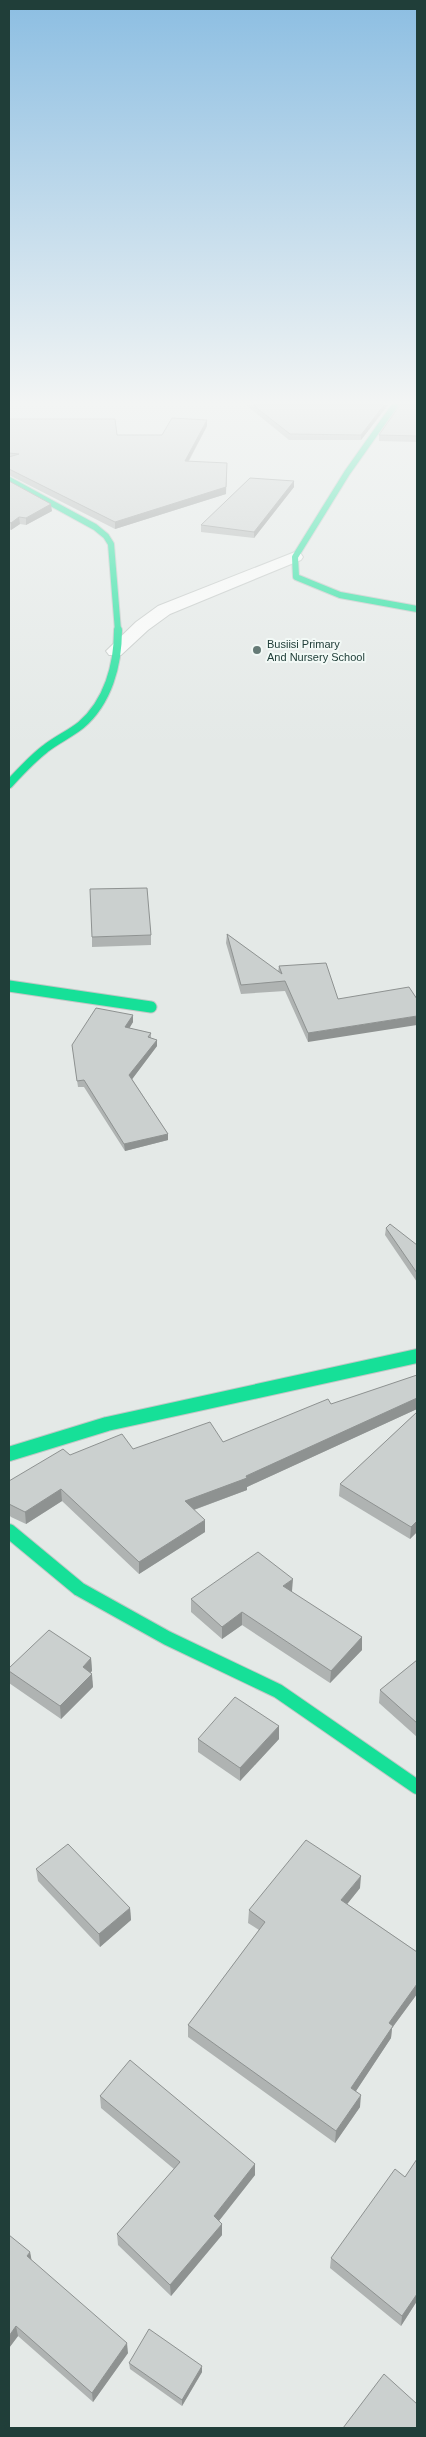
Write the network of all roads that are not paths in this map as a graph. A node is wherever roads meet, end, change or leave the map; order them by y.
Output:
1 (80, 519) edge
2 (319, 519) edge
3 (295, 557) junction
4 (417, 609) edge
5 (115, 651) junction
6 (9, 784) edge
7 (9, 986) edge
8 (151, 1007) dead end
9 (417, 1356) edge
10 (9, 1454) edge
11 (9, 1531) edge
12 (417, 1787) edge

1 - 5 street
2 - 3 street
3 - 4 street
3 - 5 street
5 - 6 street
7 - 8 street
9 - 10 street
11 - 12 street

